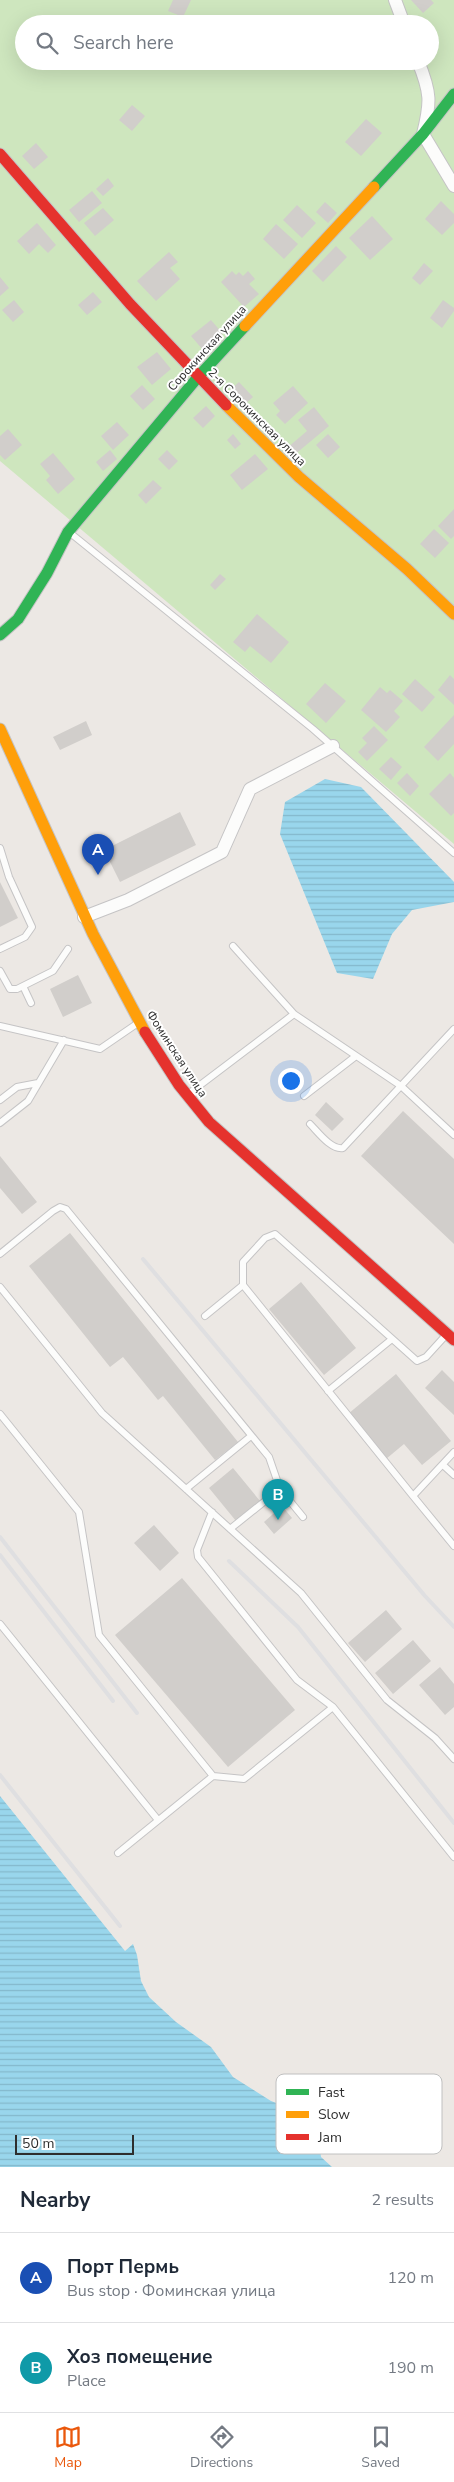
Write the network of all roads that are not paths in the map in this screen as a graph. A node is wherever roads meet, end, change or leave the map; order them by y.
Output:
1 (395, 0) edge
2 (401, 15) edge
3 (421, 70) edge
4 (454, 94) edge
5 (424, 134) junction
6 (0, 154) edge
7 (454, 186) edge
8 (198, 377) junction
9 (68, 532) junction
10 (454, 614) edge
11 (0, 635) edge
12 (0, 729) edge
13 (333, 746) junction
14 (0, 848) edge
15 (454, 853) edge
16 (84, 917) junction
17 (234, 946) dead end
18 (0, 949) edge
19 (68, 949) dead end
20 (0, 971) edge
21 (23, 986) junction
22 (31, 1002) dead end
23 (294, 1014) junction
24 (140, 1022) junction
25 (0, 1026) edge
26 (454, 1029) edge
27 (64, 1040) junction
28 (356, 1056) junction
29 (38, 1084) junction
30 (401, 1086) junction
31 (186, 1096) junction
32 (304, 1096) dead end
33 (0, 1100) edge
34 (0, 1123) edge
35 (310, 1124) dead end
36 (454, 1135) edge
37 (0, 1254) edge
38 (243, 1286) junction
39 (0, 1287) edge
40 (206, 1316) dead end
41 (451, 1337) edge
42 (392, 1340) junction
43 (328, 1391) junction
44 (0, 1414) edge
45 (251, 1436) junction
46 (454, 1452) edge
47 (443, 1465) junction
48 (454, 1475) edge
49 (186, 1489) junction
50 (280, 1489) junction
51 (414, 1496) junction
52 (212, 1512) junction
53 (303, 1517) dead end
54 (230, 1529) junction
55 (454, 1546) edge
56 (0, 1624) edge
57 (333, 1707) junction
58 (454, 1759) edge
59 (213, 1776) junction
60 (158, 1820) junction
61 (118, 1853) dead end
62 (454, 1857) edge

1 - 2 street
3 - 5 street
4 - 5 street, Сорокинская улица
5 - 7 street
5 - 8 street, Сорокинская улица
6 - 8 street, 2-я Сорокинская улица
8 - 9 street, Сорокинская улица
8 - 10 street, 2-я Сорокинская улица
9 - 11 street, Сорокинская улица
9 - 13 lane
12 - 16 street, Фоминская улица
13 - 15 lane
13 - 16 street
14 - 18 lane
16 - 24 street, Фоминская улица
17 - 23 lane
19 - 21 lane
20 - 21 lane
21 - 22 lane
23 - 28 lane
23 - 31 lane
24 - 27 lane
24 - 31 street, Фоминская улица
25 - 27 lane
26 - 30 lane
27 - 29 lane
28 - 30 lane
28 - 32 lane
29 - 33 lane
29 - 34 lane
30 - 35 lane
30 - 36 lane
31 - 41 street, Фоминская улица
37 - 45 lane
38 - 40 lane
38 - 42 lane
38 - 43 lane
39 - 49 lane
41 - 42 lane
42 - 43 lane
43 - 51 lane
44 - 59 lane
45 - 49 lane
45 - 50 lane
46 - 47 lane
47 - 48 lane
47 - 51 lane
49 - 52 lane
50 - 53 lane
50 - 54 lane
51 - 55 lane
52 - 54 lane
52 - 57 lane
54 - 58 lane
56 - 60 lane
57 - 59 lane
57 - 62 lane
59 - 60 lane
60 - 61 lane

